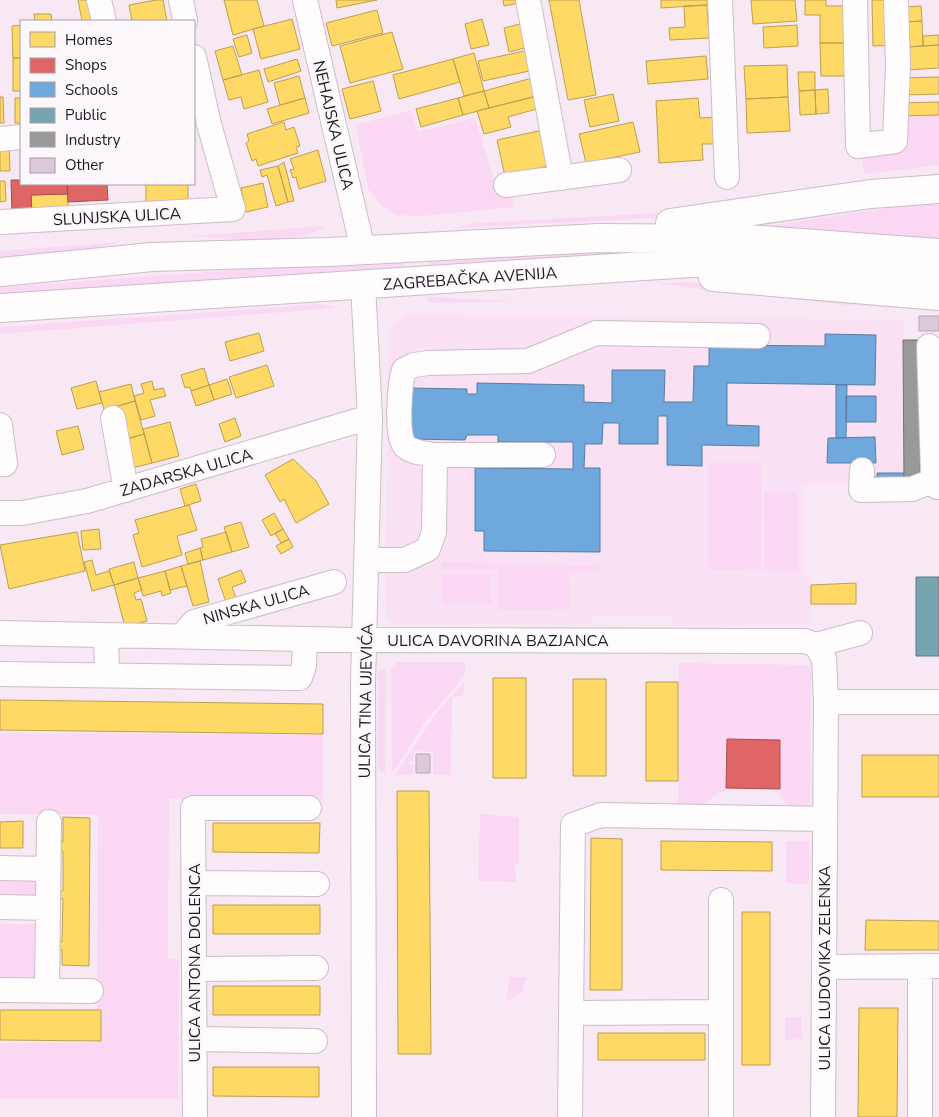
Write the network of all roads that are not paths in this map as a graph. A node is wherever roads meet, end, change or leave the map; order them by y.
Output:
1 (100, 0) edge
2 (181, 0) edge
3 (305, 0) edge
4 (528, 0) edge
5 (720, 0) edge
6 (855, 0) edge
7 (896, 0) edge
8 (104, 20) edge
9 (186, 20) edge
10 (195, 66) edge
11 (202, 126) edge
12 (20, 137) edge
13 (0, 138) edge
14 (618, 170) dead end
15 (727, 177) dead end
16 (561, 178) junction
17 (506, 184) dead end
18 (939, 189) edge
19 (0, 222) edge
20 (560, 240) junction
21 (363, 250) junction
22 (939, 252) edge
23 (596, 270) junction
24 (0, 272) edge
25 (939, 273) edge
26 (363, 285) junction
27 (939, 296) edge
28 (0, 308) edge
29 (758, 336) dead end
30 (929, 346) dead end
31 (370, 417) junction
32 (113, 418) dead end
33 (0, 426) edge
34 (435, 455) junction
35 (543, 455) dead end
36 (0, 464) edge
37 (862, 470) dead end
38 (937, 483) edge
39 (126, 490) junction
40 (0, 513) edge
41 (367, 560) junction
42 (334, 582) dead end
43 (0, 633) edge
44 (860, 633) dead end
45 (106, 636) junction
46 (186, 636) junction
47 (305, 639) junction
48 (366, 639) junction
49 (816, 645) junction
50 (0, 674) edge
51 (107, 676) junction
52 (826, 702) junction
53 (939, 702) edge
54 (309, 808) dead end
55 (825, 819) junction
56 (49, 822) dead end
57 (0, 868) edge
58 (48, 869) junction
59 (194, 883) junction
60 (317, 884) dead end
61 (721, 900) dead end
62 (0, 908) edge
63 (48, 908) junction
64 (929, 966) edge
65 (824, 967) junction
66 (316, 968) dead end
67 (194, 970) junction
68 (0, 990) edge
69 (47, 990) junction
70 (91, 991) dead end
71 (721, 1012) junction
72 (571, 1013) junction
73 (194, 1039) junction
74 (315, 1041) dead end
75 (929, 1083) edge
76 (195, 1117) edge
77 (364, 1117) edge
78 (570, 1117) edge
79 (722, 1117) edge
80 (823, 1117) edge
81 (920, 1117) edge

1 - 8 street
2 - 9 street
3 - 21 street, NEHAJSKA ULICA
4 - 16 street
5 - 15 street
6 - 7 street
10 - 11 street
11 - 19 street, SLUNJSKA ULICA
12 - 13 street
14 - 16 street
16 - 17 street
18 - 20 main road
20 - 21 main road, ZAGREBAČKA AVENIJA
20 - 22 main road, ZAGREBAČKA AVENIJA
21 - 24 main road, ZAGREBAČKA AVENIJA
23 - 25 main road, ZAGREBAČKA AVENIJA
23 - 26 main road, ZAGREBAČKA AVENIJA
23 - 27 main road
26 - 28 main road, ZAGREBAČKA AVENIJA
26 - 31 street, ULICA TINA UJEVIĆA
29 - 34 street
30 - 38 street
31 - 39 street, ZADARSKA ULICA
31 - 41 street, ULICA TINA UJEVIĆA
32 - 39 street
33 - 36 street
34 - 35 street
34 - 41 street
37 - 38 street
39 - 40 street, ZADARSKA ULICA
41 - 48 street, ULICA TINA UJEVIĆA
42 - 46 street, NINSKA ULICA
43 - 45 street, ULICA DAVORINA BAZJANCA
44 - 49 street
45 - 46 street, ULICA DAVORINA BAZJANCA
45 - 51 street
46 - 47 street, ULICA DAVORINA BAZJANCA
47 - 48 street, ULICA DAVORINA BAZJANCA
47 - 51 street
48 - 49 street, ULICA DAVORINA BAZJANCA
48 - 77 street, ULICA TINA UJEVIĆA
49 - 52 street, ULICA LUDOVIKA ZELENKA
50 - 51 street
52 - 53 street
52 - 55 street, ULICA LUDOVIKA ZELENKA
54 - 59 street, ULICA ANTONA DOLENCA
55 - 65 street, ULICA LUDOVIKA ZELENKA
55 - 72 street
56 - 58 street
57 - 58 street
58 - 63 street
59 - 60 street
59 - 67 street, ULICA ANTONA DOLENCA
61 - 71 street
62 - 63 street
63 - 69 street
64 - 65 street
64 - 75 street
65 - 80 street, ULICA LUDOVIKA ZELENKA
66 - 67 street
67 - 73 street, ULICA ANTONA DOLENCA
68 - 69 street
69 - 70 street
71 - 72 street
71 - 79 street
72 - 78 street
73 - 74 street
73 - 76 street, ULICA ANTONA DOLENCA
75 - 81 street

